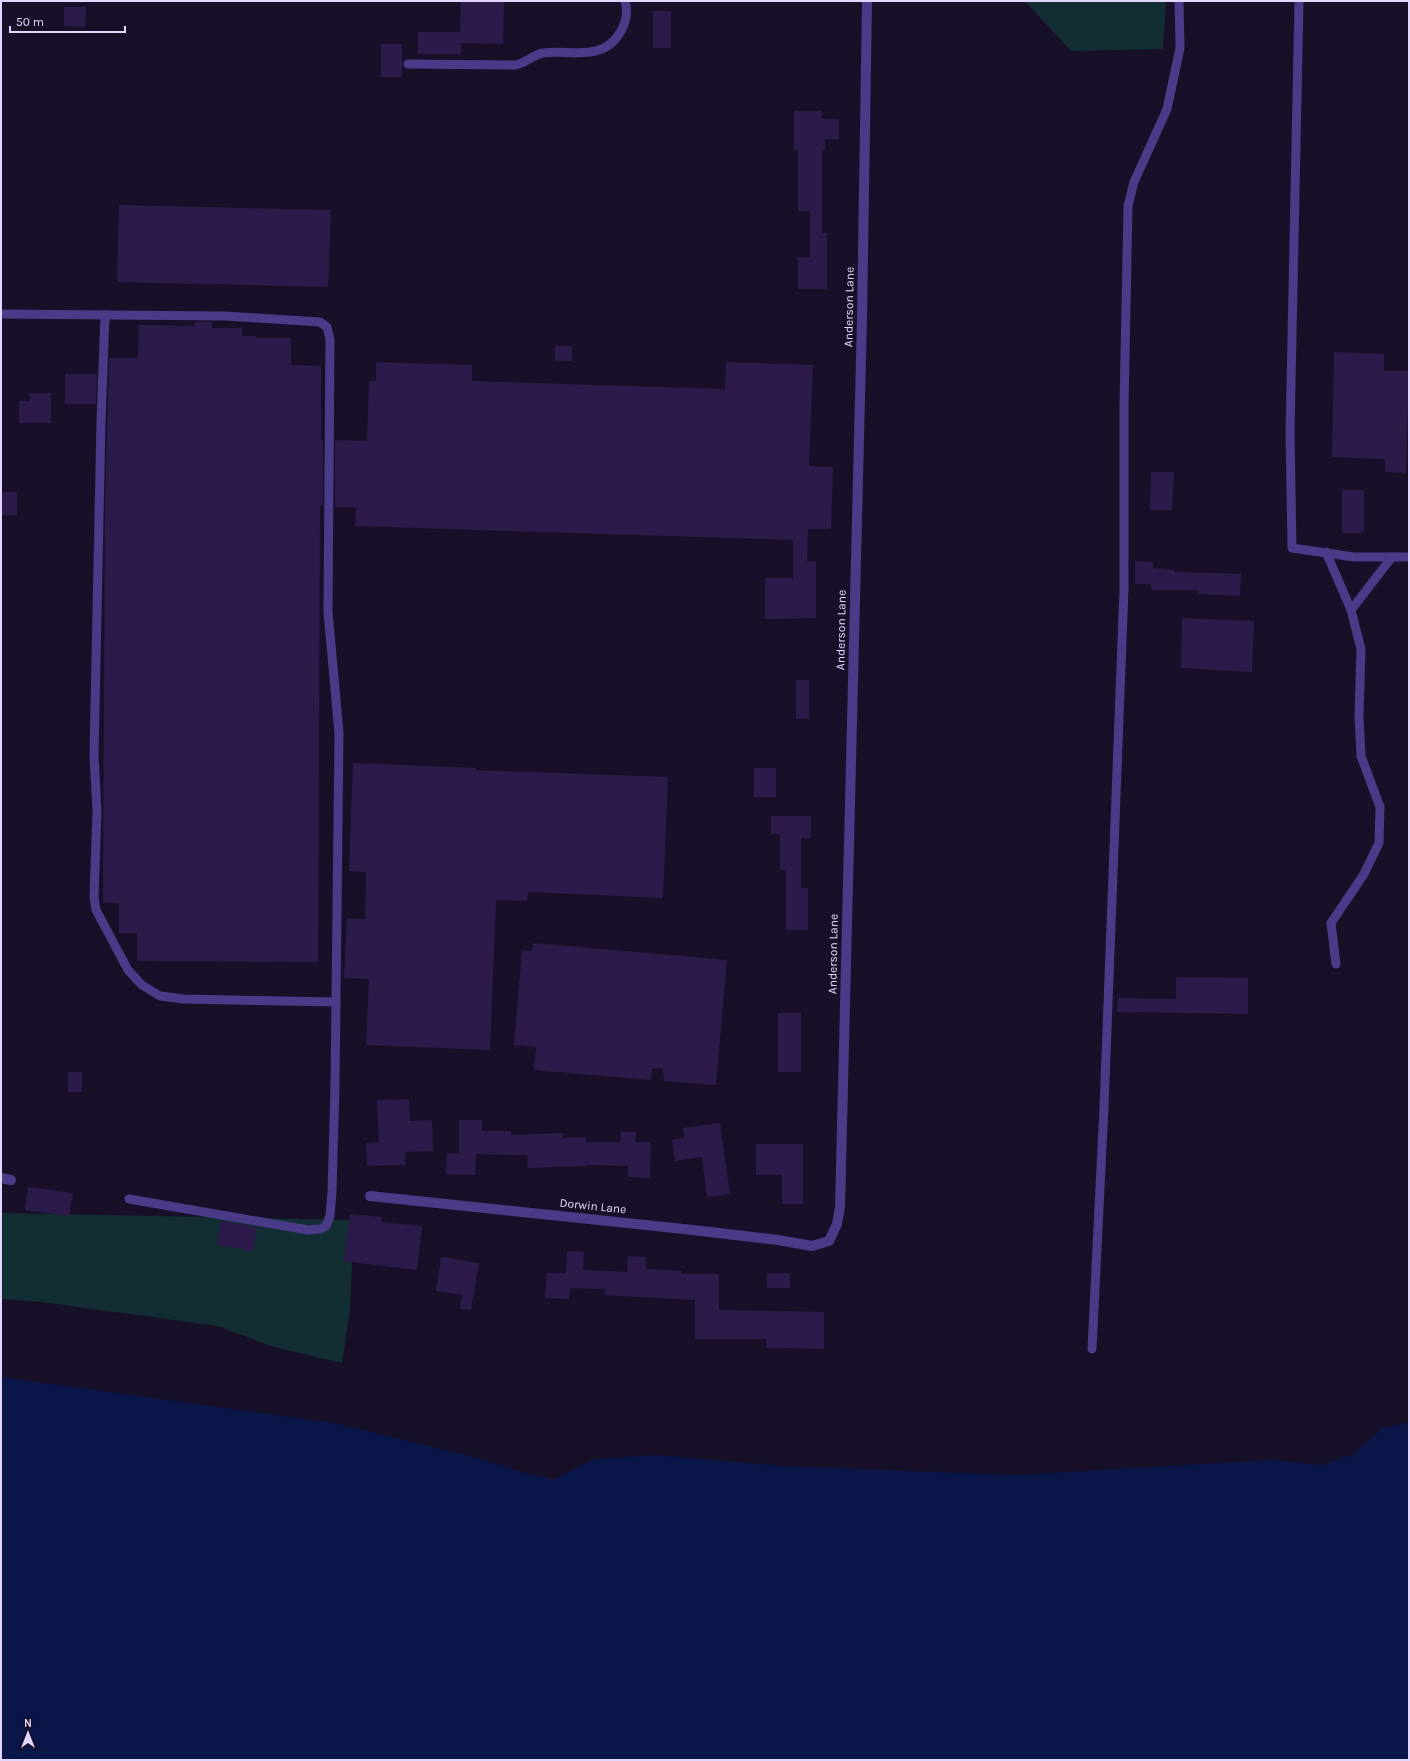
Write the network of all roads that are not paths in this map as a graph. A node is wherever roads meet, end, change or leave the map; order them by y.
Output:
1 (625, 1) edge
2 (867, 1) edge
3 (1179, 1) edge
4 (1300, 1) edge
5 (408, 64) dead end
6 (1, 314) edge
7 (105, 315) junction
8 (1326, 552) junction
9 (1392, 557) junction
10 (1409, 557) edge
11 (1351, 610) junction
12 (1336, 964) dead end
13 (336, 1002) junction
14 (370, 1196) dead end
15 (129, 1199) dead end
16 (812, 1246) joint
17 (1092, 1349) dead end

1 - 5 lane
2 - 16 street, Anderson Lane
3 - 17 lane
4 - 8 lane
6 - 7 lane
7 - 13 lane
7 - 13 lane
8 - 9 lane
8 - 11 lane
9 - 10 lane
9 - 11 lane
11 - 12 lane
13 - 15 lane
14 - 16 street, Dorwin Lane

